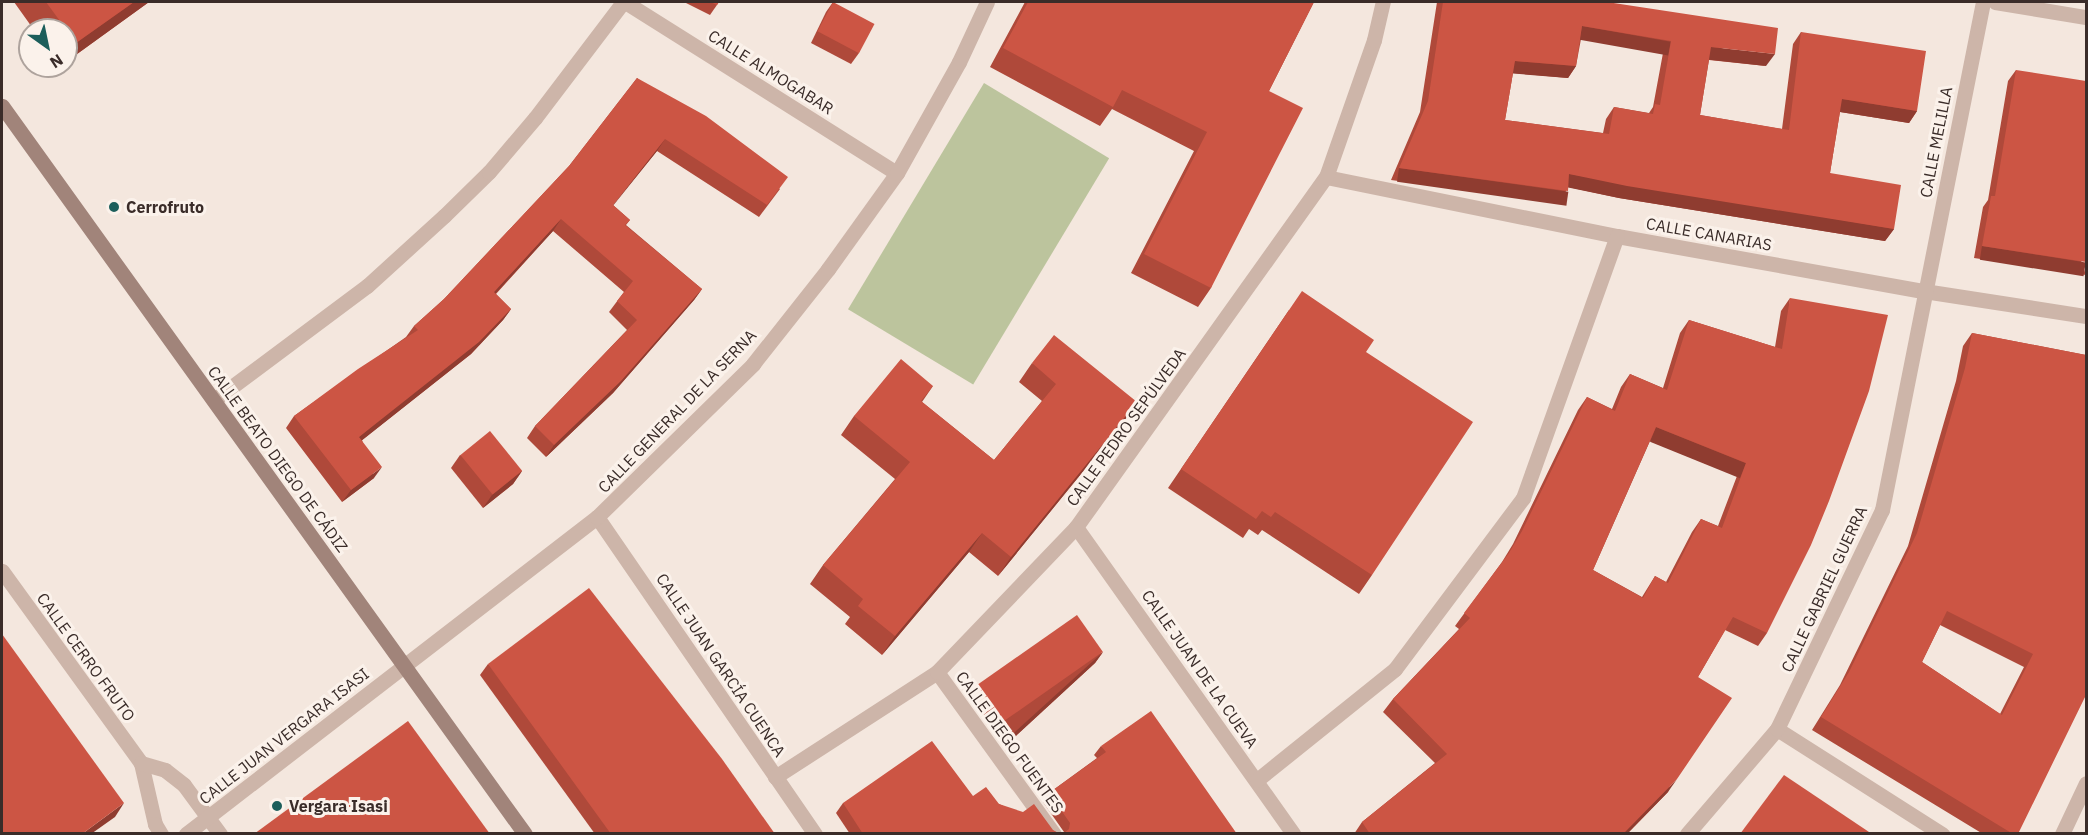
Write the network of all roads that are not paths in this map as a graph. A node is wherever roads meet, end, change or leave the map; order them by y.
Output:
1 (624, 2) edge
2 (987, 2) edge
3 (1383, 2) edge
4 (1983, 2) edge
5 (1995, 2) edge
6 (2086, 17) edge
7 (2, 106) edge
8 (897, 173) junction
9 (1326, 177) junction
10 (1617, 236) junction
11 (1924, 291) junction
12 (2086, 316) edge
13 (214, 400) junction
14 (597, 517) junction
15 (1077, 527) junction
16 (2, 571) edge
17 (405, 666) junction
18 (937, 672) junction
19 (1778, 729) junction
20 (141, 764) junction
21 (775, 777) junction
22 (1257, 780) junction
23 (2086, 783) edge
24 (208, 817) junction
25 (161, 834) edge
26 (186, 834) edge
27 (220, 834) edge
28 (525, 834) edge
29 (815, 834) edge
30 (1054, 834) edge
31 (1293, 834) edge
32 (1687, 834) edge
33 (1942, 834) edge
34 (2062, 834) edge

1 - 8 street, CALLE ALMOGABAR
1 - 13 street
2 - 8 street, CALLE GENERAL DE LA SERNA
3 - 9 street, CALLE PEDRO SEPÚLVEDA
4 - 11 street, CALLE MELILLA
5 - 6 street
7 - 13 street, CALLE BEATO DIEGO DE CÁDIZ
8 - 14 street, CALLE GENERAL DE LA SERNA
9 - 10 street, CALLE CANARIAS
9 - 15 street, CALLE PEDRO SEPÚLVEDA
10 - 11 street, CALLE CANARIAS
10 - 22 street
11 - 12 street, CALLE CANARIAS
11 - 19 street, CALLE GABRIEL GUERRA
13 - 17 street, CALLE BEATO DIEGO DE CÁDIZ
14 - 17 street, CALLE GENERAL DE LA SERNA
14 - 21 street, CALLE JUAN GARCÍA CUENCA
15 - 18 street, CALLE PEDRO SEPÚLVEDA
15 - 22 street, CALLE JUAN DE LA CUEVA
16 - 20 street, CALLE CERRO FRUTO
17 - 24 street, CALLE JUAN VERGARA ISASI
17 - 28 street, CALLE BEATO DIEGO DE CÁDIZ
18 - 21 street, CALLE PEDRO SEPÚLVEDA
18 - 30 street, CALLE DIEGO FUENTES
19 - 32 street, CALLE GABRIEL GUERRA
19 - 33 street
20 - 24 street
20 - 25 street, CALLE CERRO FRUTO
21 - 29 street, CALLE JUAN GARCÍA CUENCA
22 - 31 street, CALLE JUAN DE LA CUEVA
23 - 34 street
24 - 26 street, CALLE JUAN VERGARA ISASI
24 - 27 street

